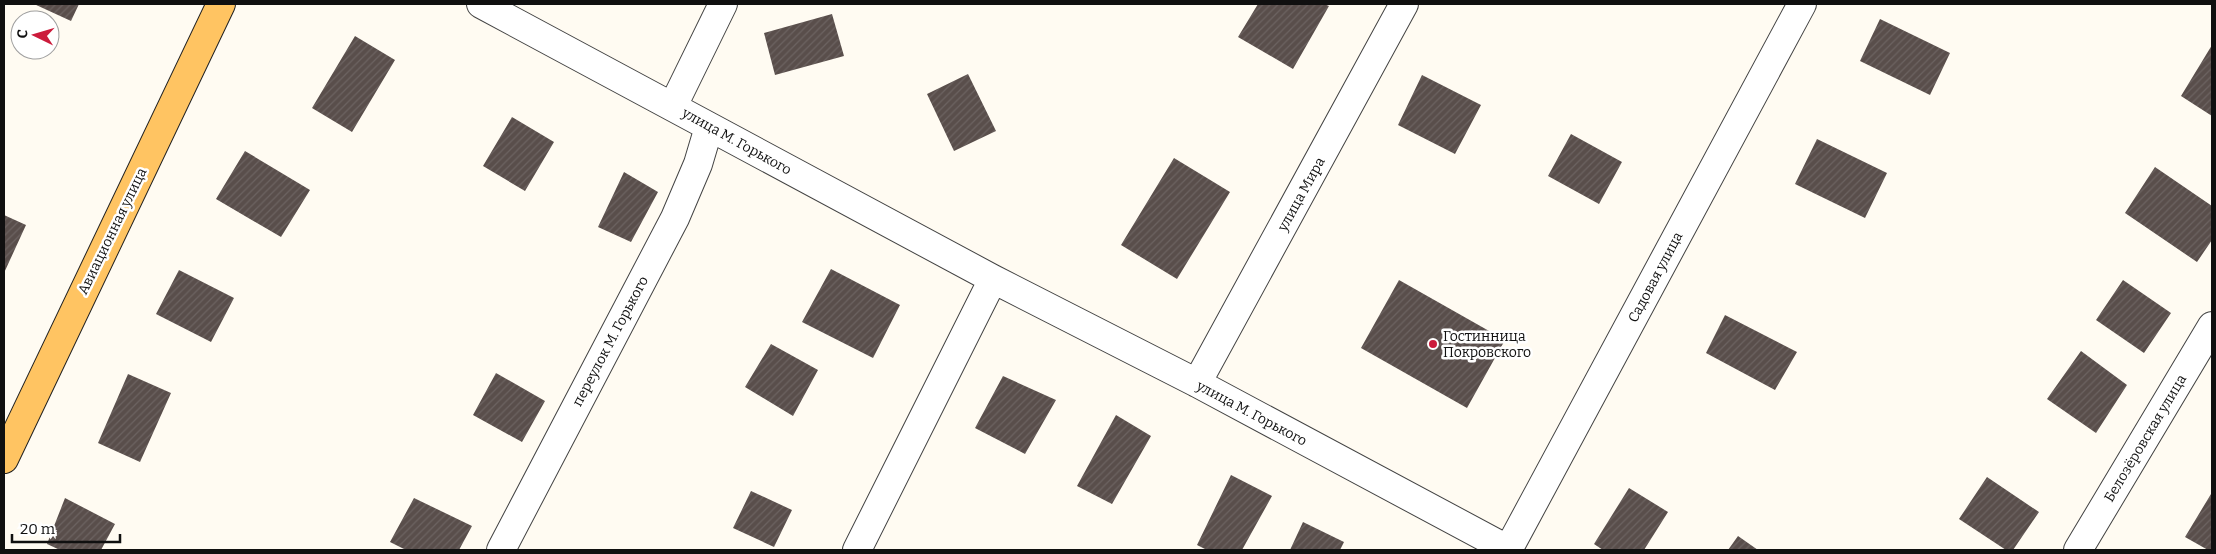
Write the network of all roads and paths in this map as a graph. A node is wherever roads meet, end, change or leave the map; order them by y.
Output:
1 (221, 4) edge
2 (481, 4) edge
3 (723, 4) edge
4 (1404, 4) edge
5 (1802, 4) edge
6 (674, 106) junction
7 (709, 127) junction
8 (993, 278) junction
9 (2212, 326) edge
10 (1197, 383) junction
11 (4, 459) edge
12 (501, 550) edge
13 (857, 550) edge
14 (1509, 550) edge
15 (2078, 550) edge

1 - 11 main road, Авиационная улица
2 - 6 street, улица М. Горького
3 - 6 street
4 - 10 street, улица Мира
5 - 14 street, Садовая улица
6 - 7 street, улица М. Горького
7 - 8 street, улица М. Горького
7 - 12 street, переулок М. Горького
8 - 10 street, улица М. Горького
8 - 13 street
9 - 15 street, Белозёровская улица
10 - 14 street, улица М. Горького

